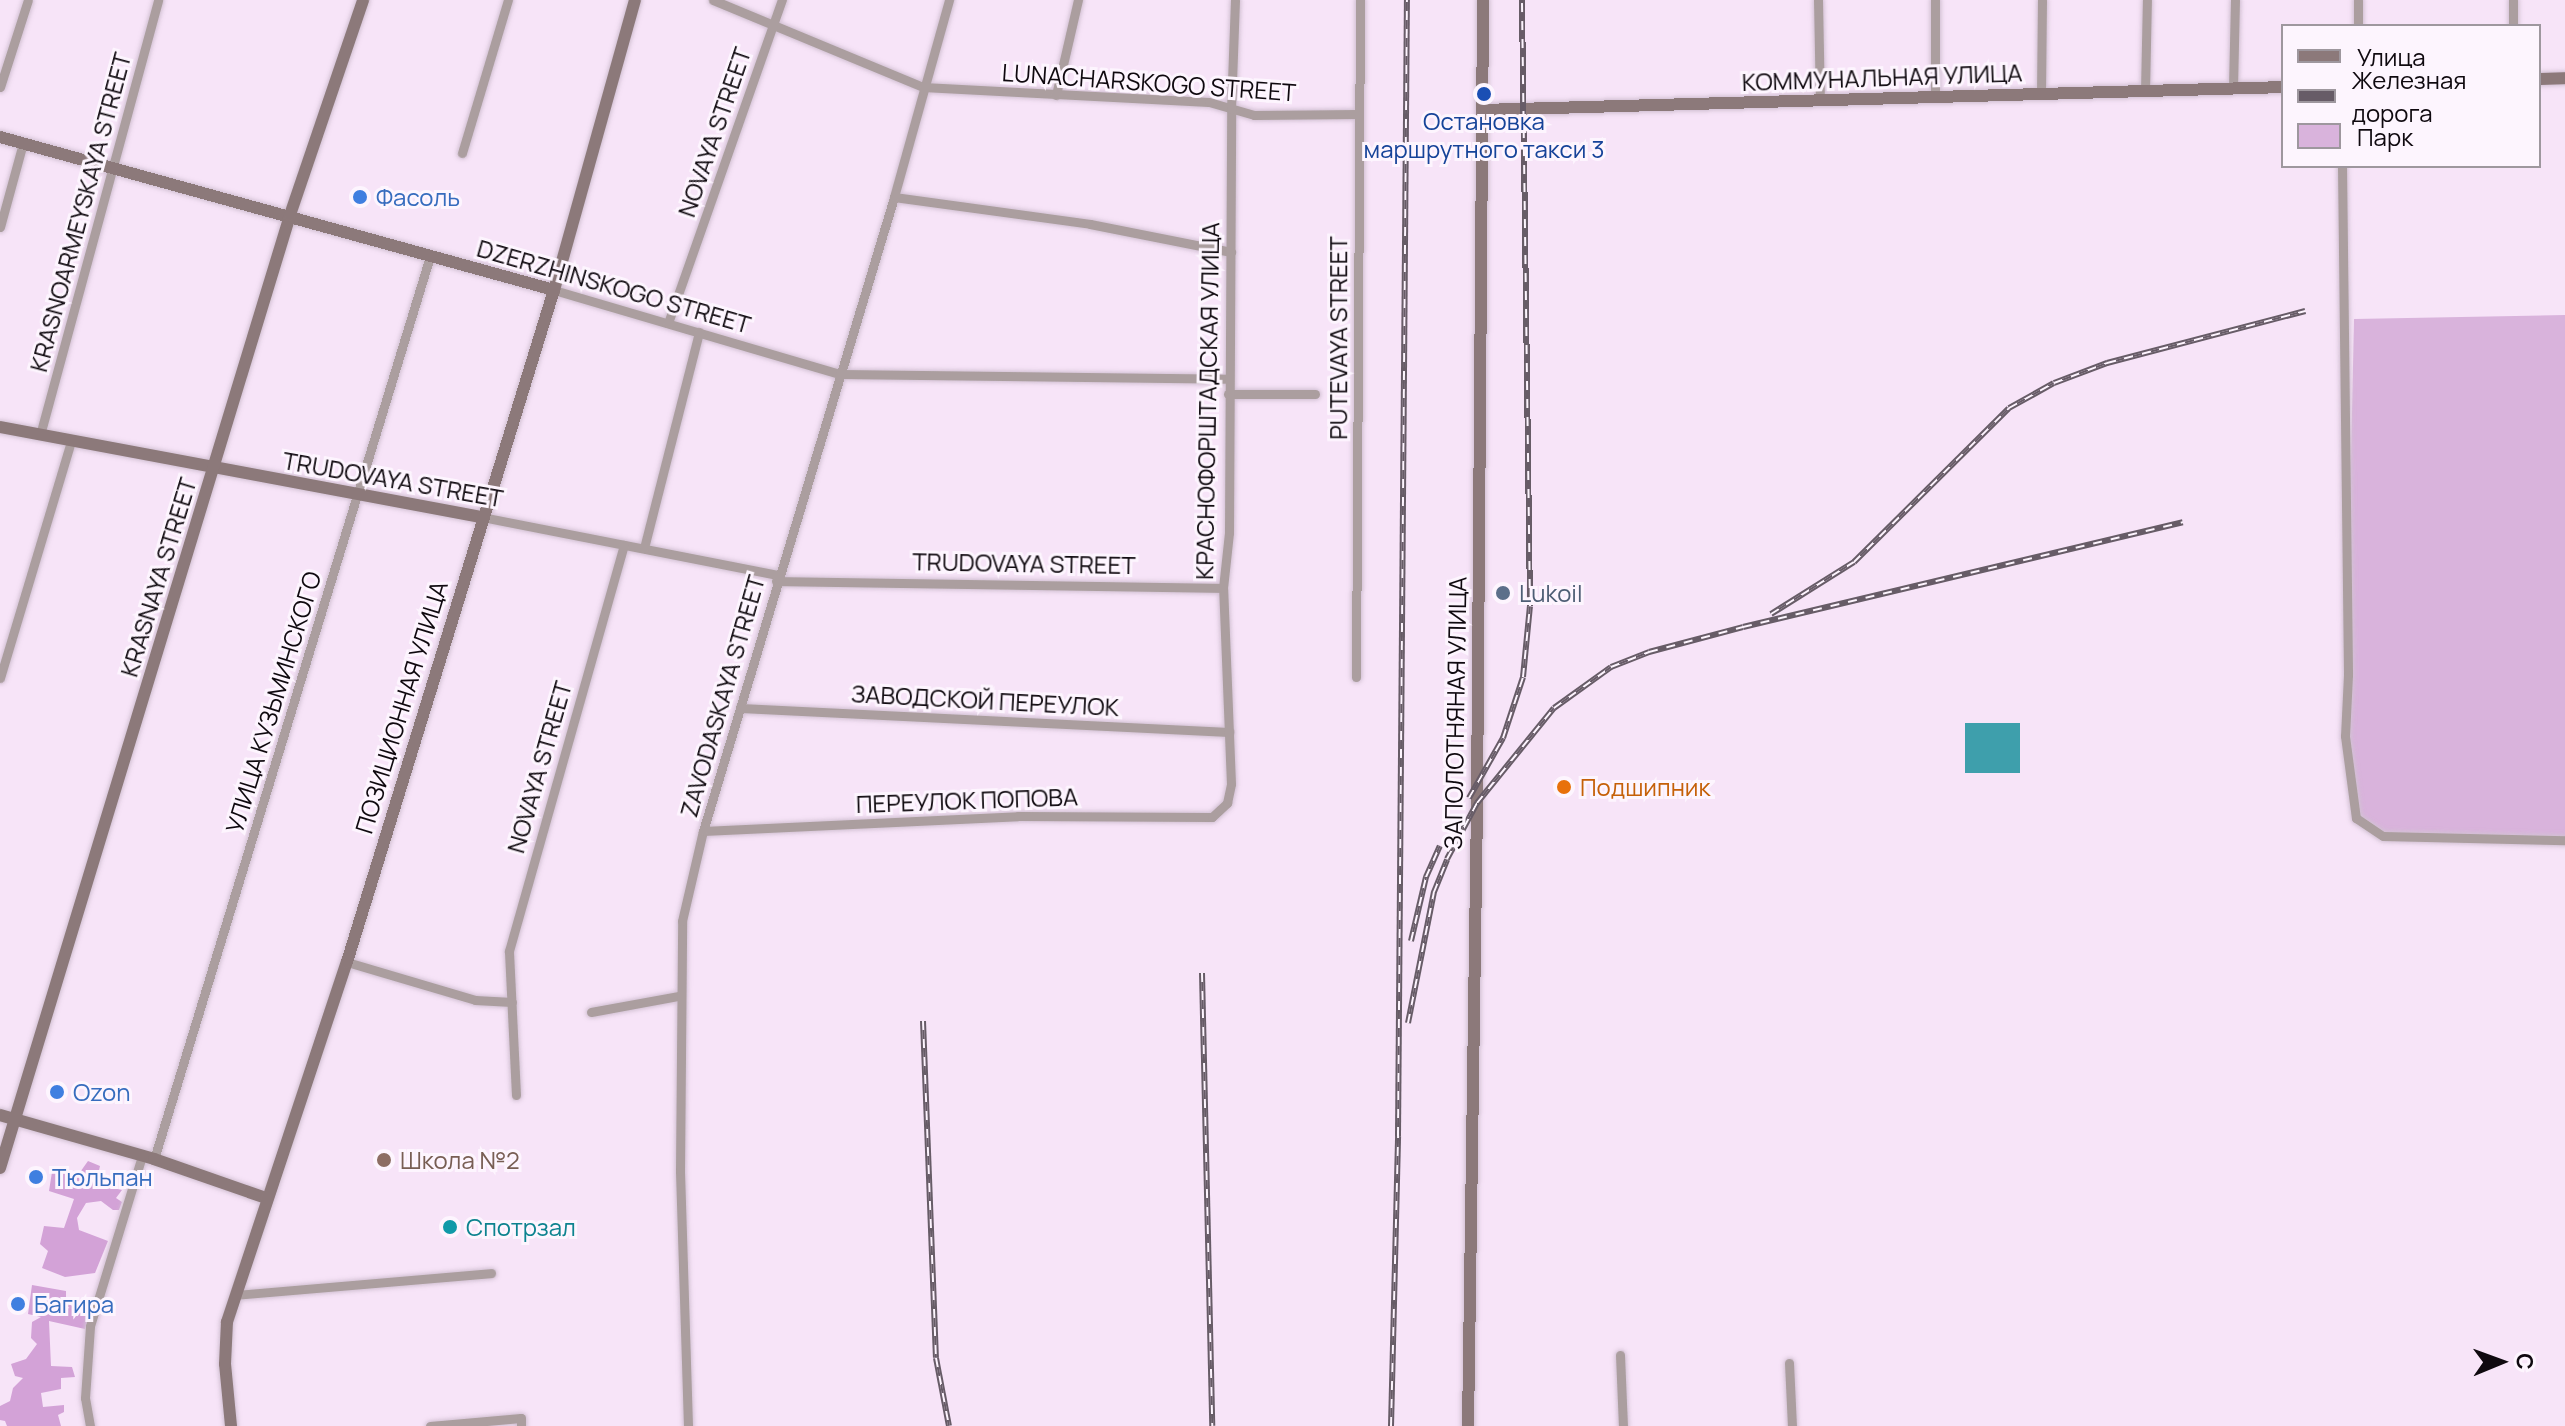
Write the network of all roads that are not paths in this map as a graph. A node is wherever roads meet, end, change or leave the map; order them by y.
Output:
1 (28, 0) edge
2 (158, 0) edge
3 (363, 0) edge
4 (508, 0) edge
5 (635, 0) edge
6 (713, 0) edge
7 (782, 0) edge
8 (949, 0) edge
9 (1078, 0) edge
10 (1235, 0) edge
11 (1360, 0) edge
12 (1483, 0) edge
13 (1818, 0) edge
14 (1935, 0) edge
15 (2042, 0) edge
16 (2147, 0) edge
17 (2235, 0) edge
18 (2358, 0) edge
19 (2513, 0) edge
20 (2358, 24) edge
21 (2513, 24) edge
22 (771, 26) junction
23 (2565, 78) edge
24 (2541, 79) edge
25 (0, 87) edge
26 (923, 87) junction
27 (2281, 87) edge
28 (2233, 88) junction
29 (2145, 92) junction
30 (2041, 94) junction
31 (1056, 95) junction
32 (1935, 98) junction
33 (1820, 101) junction
34 (1231, 109) junction
35 (1482, 110) junction
36 (1359, 114) junction
37 (0, 137) edge
38 (23, 143) junction
39 (462, 153) dead end
40 (2342, 168) edge
41 (113, 169) junction
42 (894, 197) junction
43 (290, 215) junction
44 (0, 227) edge
45 (1231, 252) junction
46 (430, 256) junction
47 (554, 290) junction
48 (668, 323) junction
49 (699, 332) junction
50 (840, 374) junction
51 (1229, 379) junction
52 (1228, 394) junction
53 (1315, 394) dead end
54 (0, 427) edge
55 (40, 435) junction
56 (71, 442) junction
57 (214, 468) junction
58 (356, 495) junction
59 (482, 517) junction
60 (624, 545) junction
61 (644, 548) junction
62 (777, 578) junction
63 (1223, 588) junction
64 (1356, 677) dead end
65 (0, 678) edge
66 (740, 708) junction
67 (1229, 732) junction
68 (1227, 803) joint
69 (703, 831) junction
70 (2565, 840) edge
71 (347, 962) junction
72 (678, 996) junction
73 (512, 1002) junction
74 (591, 1012) dead end
75 (516, 1095) dead end
76 (0, 1115) edge
77 (14, 1120) junction
78 (148, 1158) junction
79 (0, 1168) edge
80 (266, 1198) junction
81 (491, 1273) dead end
82 (235, 1295) junction
83 (1620, 1355) dead end
84 (1789, 1363) dead end
85 (90, 1426) edge
86 (231, 1426) edge
87 (430, 1426) edge
88 (521, 1426) edge
89 (688, 1426) edge
90 (1468, 1426) edge
91 (1623, 1426) edge
92 (1792, 1426) edge

1 - 25 street
2 - 41 street, KRASNOARMEYSKAYA STREET
3 - 43 street, KRASNAYA STREET
4 - 39 street
5 - 47 street, ПОЗИЦИОННАЯ УЛИЦА
6 - 22 street, LUNACHARSKOGO STREET
7 - 22 street, NOVAYA STREET
8 - 26 street, ZAVODASKAYA STREET
9 - 31 street
10 - 34 street, КРАСНОФОРШТАДСКАЯ УЛИЦА
11 - 36 street, PUTEVAYA STREET
12 - 35 street, ЗАПОЛОТНЯНАЯ УЛИЦА
13 - 33 street
14 - 32 street
15 - 30 street
16 - 29 street
17 - 28 street
18 - 20 street
19 - 21 street
22 - 26 street, LUNACHARSKOGO STREET
22 - 48 street, NOVAYA STREET
23 - 24 street
26 - 31 street, LUNACHARSKOGO STREET
26 - 42 street, ZAVODASKAYA STREET
27 - 28 street, КОММУНАЛЬНАЯ УЛИЦА
28 - 29 street, КОММУНАЛЬНАЯ УЛИЦА
29 - 30 street, КОММУНАЛЬНАЯ УЛИЦА
30 - 32 street, КОММУНАЛЬНАЯ УЛИЦА
31 - 34 street, LUNACHARSKOGO STREET
32 - 33 street, КОММУНАЛЬНАЯ УЛИЦА
33 - 35 street, КОММУНАЛЬНАЯ УЛИЦА
34 - 36 street, LUNACHARSKOGO STREET
34 - 45 street, КРАСНОФОРШТАДСКАЯ УЛИЦА
35 - 90 street, ЗАПОЛОТНЯНАЯ УЛИЦА
36 - 64 street, PUTEVAYA STREET
37 - 38 street, DZERZHINSKOGO STREET
38 - 41 street, DZERZHINSKOGO STREET
38 - 44 street
40 - 70 street
41 - 43 street, DZERZHINSKOGO STREET
41 - 55 street, KRASNOARMEYSKAYA STREET
42 - 45 street
42 - 50 street, ZAVODASKAYA STREET
43 - 46 street, DZERZHINSKOGO STREET
43 - 57 street, KRASNAYA STREET
45 - 51 street, КРАСНОФОРШТАДСКАЯ УЛИЦА
46 - 47 street, DZERZHINSKOGO STREET
46 - 58 street, УЛИЦА КУЗЬМИНСКОГО
47 - 48 street, DZERZHINSKOGO STREET
47 - 59 street, ПОЗИЦИОННАЯ УЛИЦА
48 - 49 street, DZERZHINSKOGO STREET
49 - 50 street, DZERZHINSKOGO STREET
49 - 61 street
50 - 51 street, DZERZHINSKOGO STREET
50 - 62 street, ZAVODASKAYA STREET
51 - 52 street, КРАСНОФОРШТАДСКАЯ УЛИЦА
52 - 53 street
52 - 63 street, КРАСНОФОРШТАДСКАЯ УЛИЦА
54 - 55 street, TRUDOVAYA STREET
55 - 56 street, TRUDOVAYA STREET
56 - 57 street, TRUDOVAYA STREET
56 - 65 street
57 - 58 street, TRUDOVAYA STREET
57 - 77 street, KRASNAYA STREET
58 - 59 street, TRUDOVAYA STREET
58 - 78 street, УЛИЦА КУЗЬМИНСКОГО
59 - 60 street, TRUDOVAYA STREET
59 - 71 street, ПОЗИЦИОННАЯ УЛИЦА
60 - 61 street, TRUDOVAYA STREET
60 - 73 street, NOVAYA STREET
61 - 62 street, TRUDOVAYA STREET
62 - 63 street, TRUDOVAYA STREET
62 - 66 street, ZAVODASKAYA STREET
63 - 67 street, КРАСНОФОРШТАДСКАЯ УЛИЦА
66 - 67 street, ЗАВОДСКОЙ ПЕРЕУЛОК
66 - 69 street, ZAVODASKAYA STREET
67 - 68 street, КРАСНОФОРШТАДСКАЯ УЛИЦА
68 - 69 street, ПЕРЕУЛОК ПОПОВА
69 - 72 street, ZAVODASKAYA STREET
71 - 73 street
71 - 80 street, ПОЗИЦИОННАЯ УЛИЦА
72 - 74 street
72 - 89 street, ZAVODASKAYA STREET
73 - 75 street, NOVAYA STREET
76 - 77 street
77 - 78 street
77 - 79 street, KRASNAYA STREET
78 - 80 street
78 - 85 street, УЛИЦА КУЗЬМИНСКОГО
80 - 82 street, ПОЗИЦИОННАЯ УЛИЦА
81 - 82 street
82 - 86 street, ПОЗИЦИОННАЯ УЛИЦА
83 - 91 street
84 - 92 street
87 - 88 street

